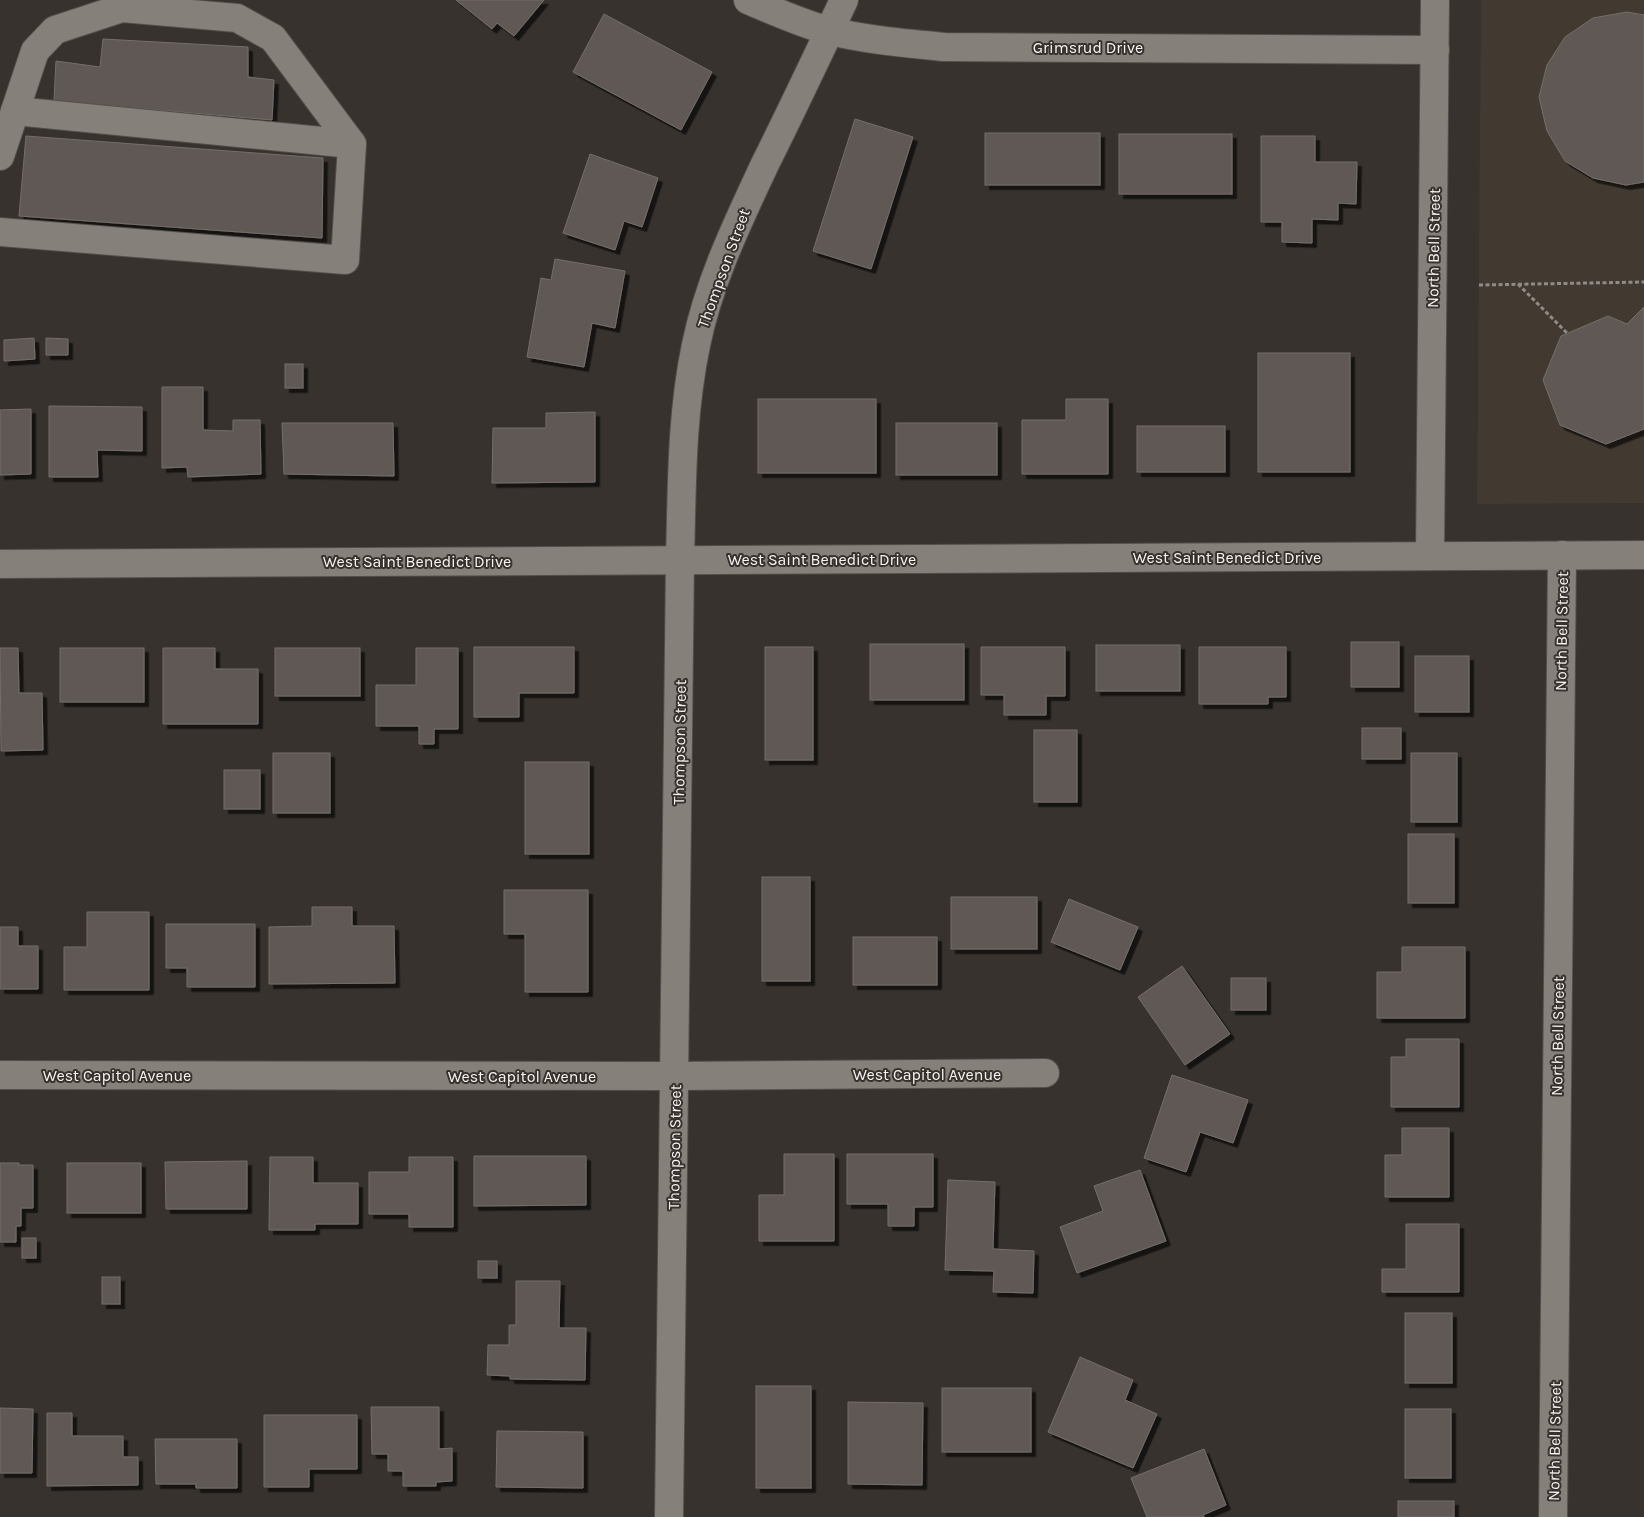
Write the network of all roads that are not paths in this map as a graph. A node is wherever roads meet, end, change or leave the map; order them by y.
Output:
1 (748, 0) edge
2 (844, 0) edge
3 (1435, 0) edge
4 (829, 31) junction
5 (1435, 50) junction
6 (15, 111) junction
7 (352, 144) junction
8 (0, 156) edge
9 (0, 232) edge
10 (1430, 555) junction
11 (1562, 555) junction
12 (1644, 555) edge
13 (680, 560) junction
14 (0, 564) edge
15 (1045, 1073) dead end
16 (0, 1075) edge
17 (675, 1076) junction
18 (669, 1517) edge
19 (1553, 1517) edge

1 - 4 street, Grimsrud Drive
2 - 4 street, Thompson Street
3 - 5 street, North Bell Street
4 - 5 street, Grimsrud Drive
4 - 13 street, Thompson Street
5 - 10 street, North Bell Street
6 - 7 street
6 - 7 street
6 - 8 street
7 - 9 street
10 - 11 street, West Saint Benedict Drive
10 - 13 street, West Saint Benedict Drive
11 - 12 street, West Saint Benedict Drive
11 - 19 street, North Bell Street
13 - 14 street, West Saint Benedict Drive
13 - 17 street, Thompson Street
15 - 17 street, West Capitol Avenue
16 - 17 street, West Capitol Avenue
17 - 18 street, Thompson Street

